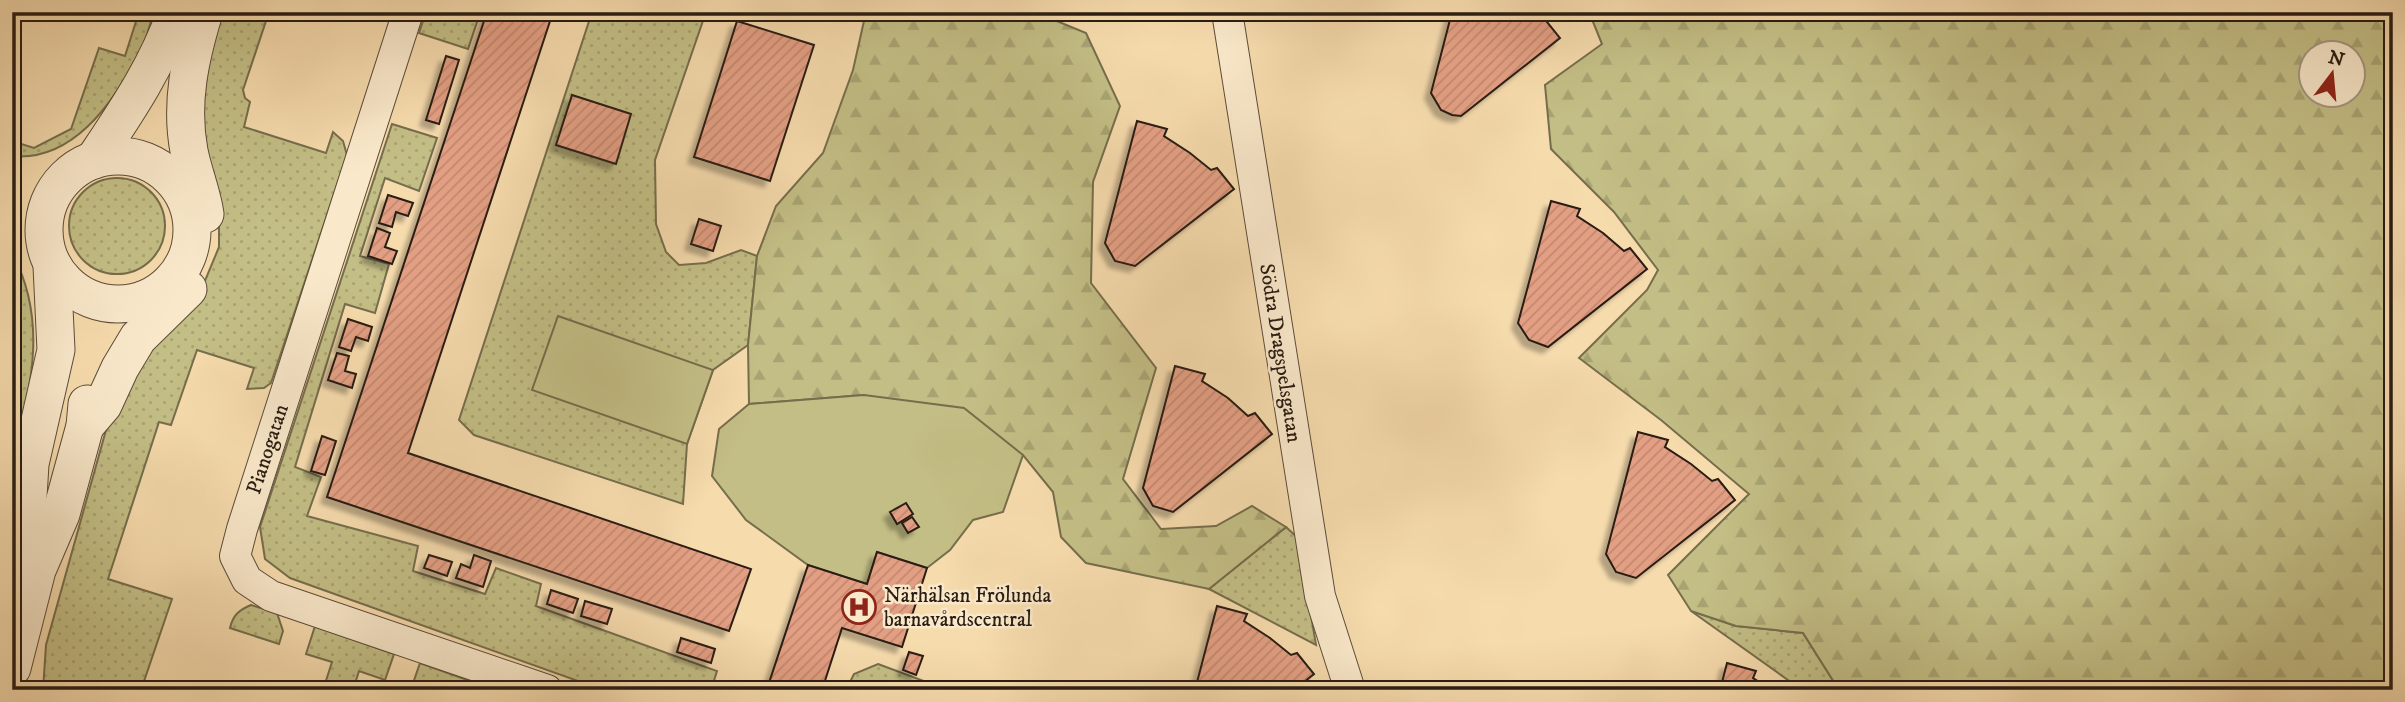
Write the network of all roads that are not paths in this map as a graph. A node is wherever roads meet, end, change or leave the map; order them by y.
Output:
1 (176, 12) edge
2 (204, 12) edge
3 (408, 12) edge
4 (1227, 12) edge
5 (94, 159) junction
6 (194, 170) junction
7 (190, 211) junction
8 (52, 267) junction
9 (167, 285) junction
10 (85, 426) junction
11 (21, 477) edge
12 (61, 514) junction
13 (12, 556) edge
14 (12, 668) edge
15 (28, 690) edge
16 (547, 690) edge
17 (1350, 690) edge

1 - 5 street
2 - 6 street
3 - 16 street, Pianogatan
4 - 17 street, Södra Dragspelsgatan
5 - 7 street
5 - 8 street
6 - 7 street
6 - 10 street
7 - 9 street
8 - 9 street
8 - 11 street
9 - 10 street
10 - 12 street
11 - 13 street
12 - 14 street
12 - 15 street

